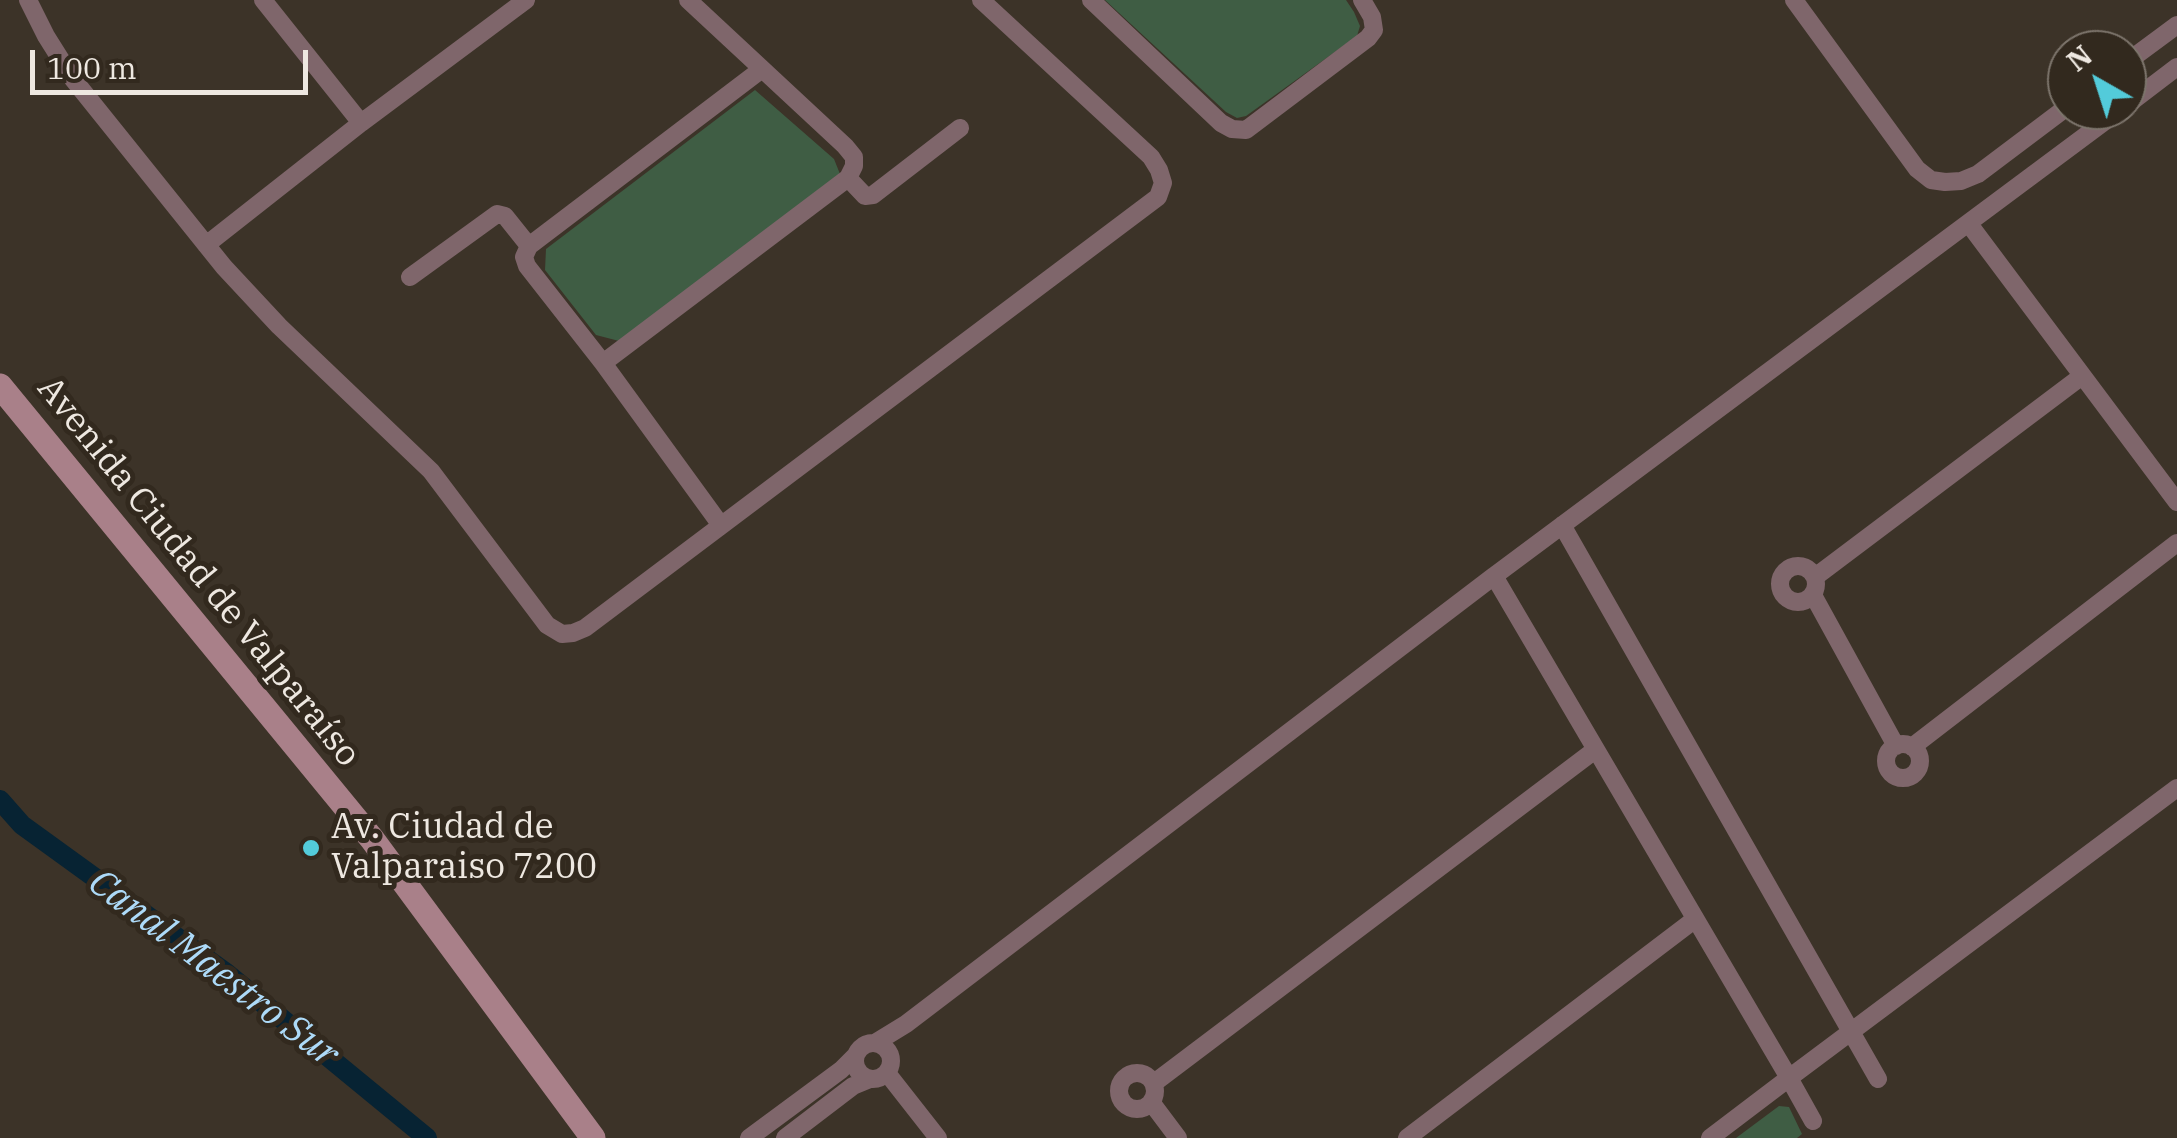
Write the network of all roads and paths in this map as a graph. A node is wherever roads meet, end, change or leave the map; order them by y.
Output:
1 (28, 0) edge
2 (263, 0) edge
3 (526, 0) edge
4 (688, 0) edge
5 (981, 0) edge
6 (1090, 0) edge
7 (1362, 0) edge
8 (1794, 0) edge
9 (2177, 24) edge
10 (2147, 47) edge
11 (2177, 67) edge
12 (762, 68) junction
13 (2147, 90) edge
14 (2047, 122) edge
15 (361, 123) junction
16 (960, 128) dead end
17 (2094, 130) edge
18 (848, 178) junction
19 (1969, 224) junction
20 (206, 246) junction
21 (528, 246) junction
22 (410, 277) dead end
23 (603, 363) junction
24 (2082, 376) junction
25 (0, 386) edge
26 (2177, 502) edge
27 (720, 524) junction
28 (1562, 526) junction
29 (2177, 543) edge
30 (1494, 576) junction
31 (1595, 750) junction
32 (2177, 788) edge
33 (1694, 920) junction
34 (906, 1024) junction
35 (1851, 1033) junction
36 (875, 1043) junction
37 (855, 1056) junction
38 (882, 1070) junction
39 (1788, 1078) junction
40 (1878, 1079) dead end
41 (1813, 1121) dead end
42 (594, 1138) edge
43 (749, 1138) edge
44 (785, 1138) edge
45 (938, 1138) edge
46 (1178, 1138) edge
47 (1407, 1138) edge
48 (1710, 1138) edge

1 - 20 street
2 - 15 street
3 - 15 street
4 - 12 street
5 - 27 street
6 - 7 street
8 - 14 street
9 - 10 street
11 - 13 street
12 - 18 street
12 - 21 street
15 - 20 street
16 - 18 street
17 - 19 street
18 - 23 street
19 - 24 street
19 - 28 street
20 - 27 street
21 - 22 street
21 - 23 street
23 - 27 street
24 - 26 street
24 - 29 street
25 - 42 main road, Avenida Ciudad de Valparaíso
28 - 30 street
28 - 35 street
30 - 31 street
30 - 34 street
31 - 33 street
31 - 46 street
32 - 35 street
33 - 39 street
33 - 47 street
34 - 36 street
34 - 38 street
35 - 39 street
35 - 40 street
36 - 37 street
36 - 38 street
37 - 38 street
37 - 43 street
38 - 44 street
38 - 45 street
39 - 41 street
39 - 48 street

